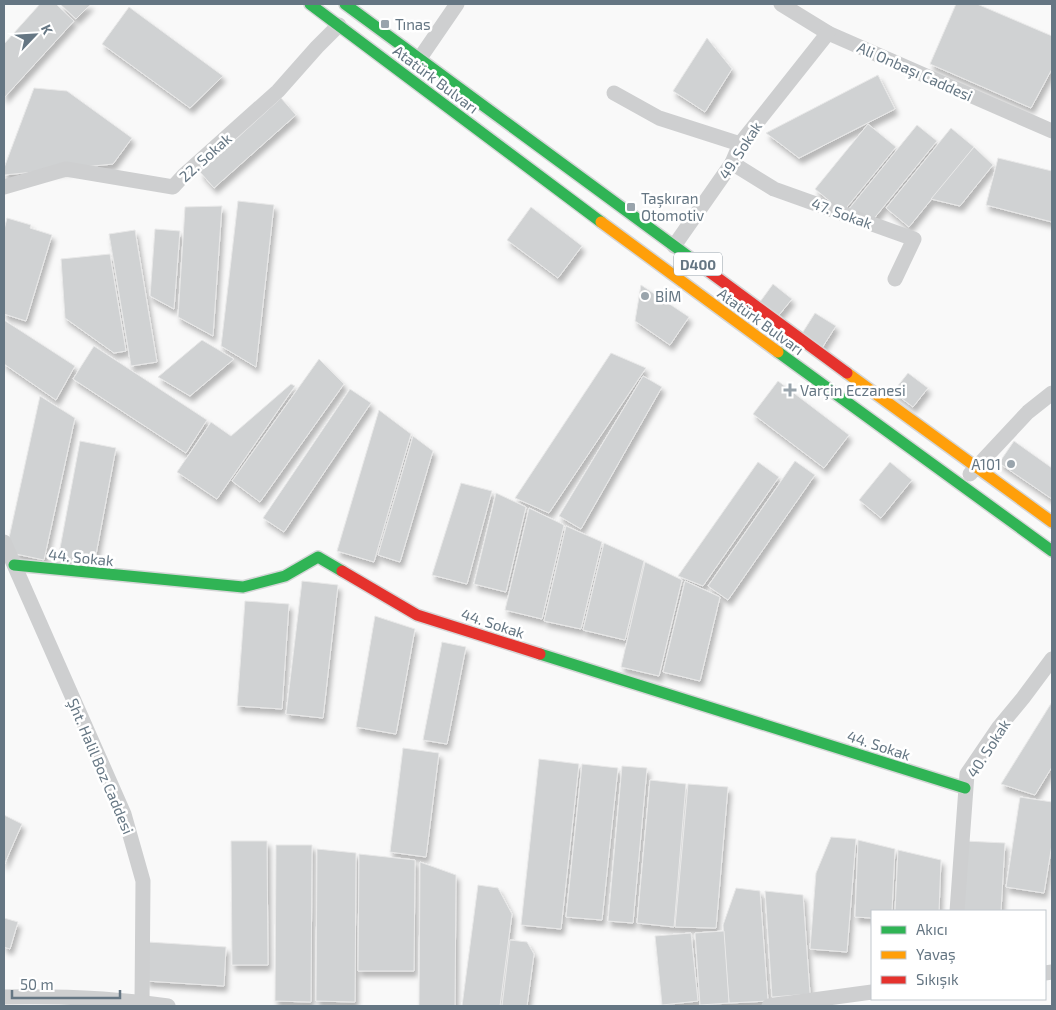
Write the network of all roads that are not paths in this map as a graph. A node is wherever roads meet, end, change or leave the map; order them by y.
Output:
1 (310, 4) edge
2 (345, 4) edge
3 (457, 4) edge
4 (781, 4) edge
5 (339, 25) junction
6 (828, 32) junction
7 (420, 58) junction
8 (614, 93) dead end
9 (1052, 131) edge
10 (740, 144) junction
11 (732, 163) junction
12 (4, 187) edge
13 (674, 246) junction
14 (895, 279) dead end
15 (1052, 393) edge
16 (976, 468) junction
17 (960, 484) junction
18 (1052, 522) edge
19 (4, 542) edge
20 (1052, 551) edge
21 (14, 565) junction
22 (1052, 658) edge
23 (965, 788) junction
24 (958, 910) edge
25 (871, 992) edge
26 (4, 997) edge
27 (142, 1002) junction
28 (168, 1006) edge
29 (769, 1006) edge

1 - 5 main road, Atatürk Bulvarı / D400
2 - 7 main road, Atatürk Bulvarı / D400
3 - 7 street
4 - 6 street, Ali Onbaşı Caddesi
5 - 12 street, 22. Sokak
5 - 17 main road, Atatürk Bulvarı / D400
6 - 9 street, Ali Onbaşı Caddesi
6 - 10 street, 49. Sokak
7 - 13 main road, Atatürk Bulvarı / D400
8 - 10 street
10 - 11 street, 49. Sokak
11 - 13 street, 49. Sokak
11 - 14 street, 47. Sokak
13 - 16 main road, Atatürk Bulvarı / D400
15 - 16 street
16 - 17 street
16 - 18 main road, Atatürk Bulvarı / D400
17 - 20 main road, Atatürk Bulvarı / D400
19 - 21 street, Şht. Halil Boz Caddesi
21 - 23 main road, 44. Sokak
21 - 27 street, Şht. Halil Boz Caddesi
22 - 23 street, 40. Sokak
23 - 24 street, 40. Sokak
25 - 29 street
26 - 27 street
27 - 28 street

